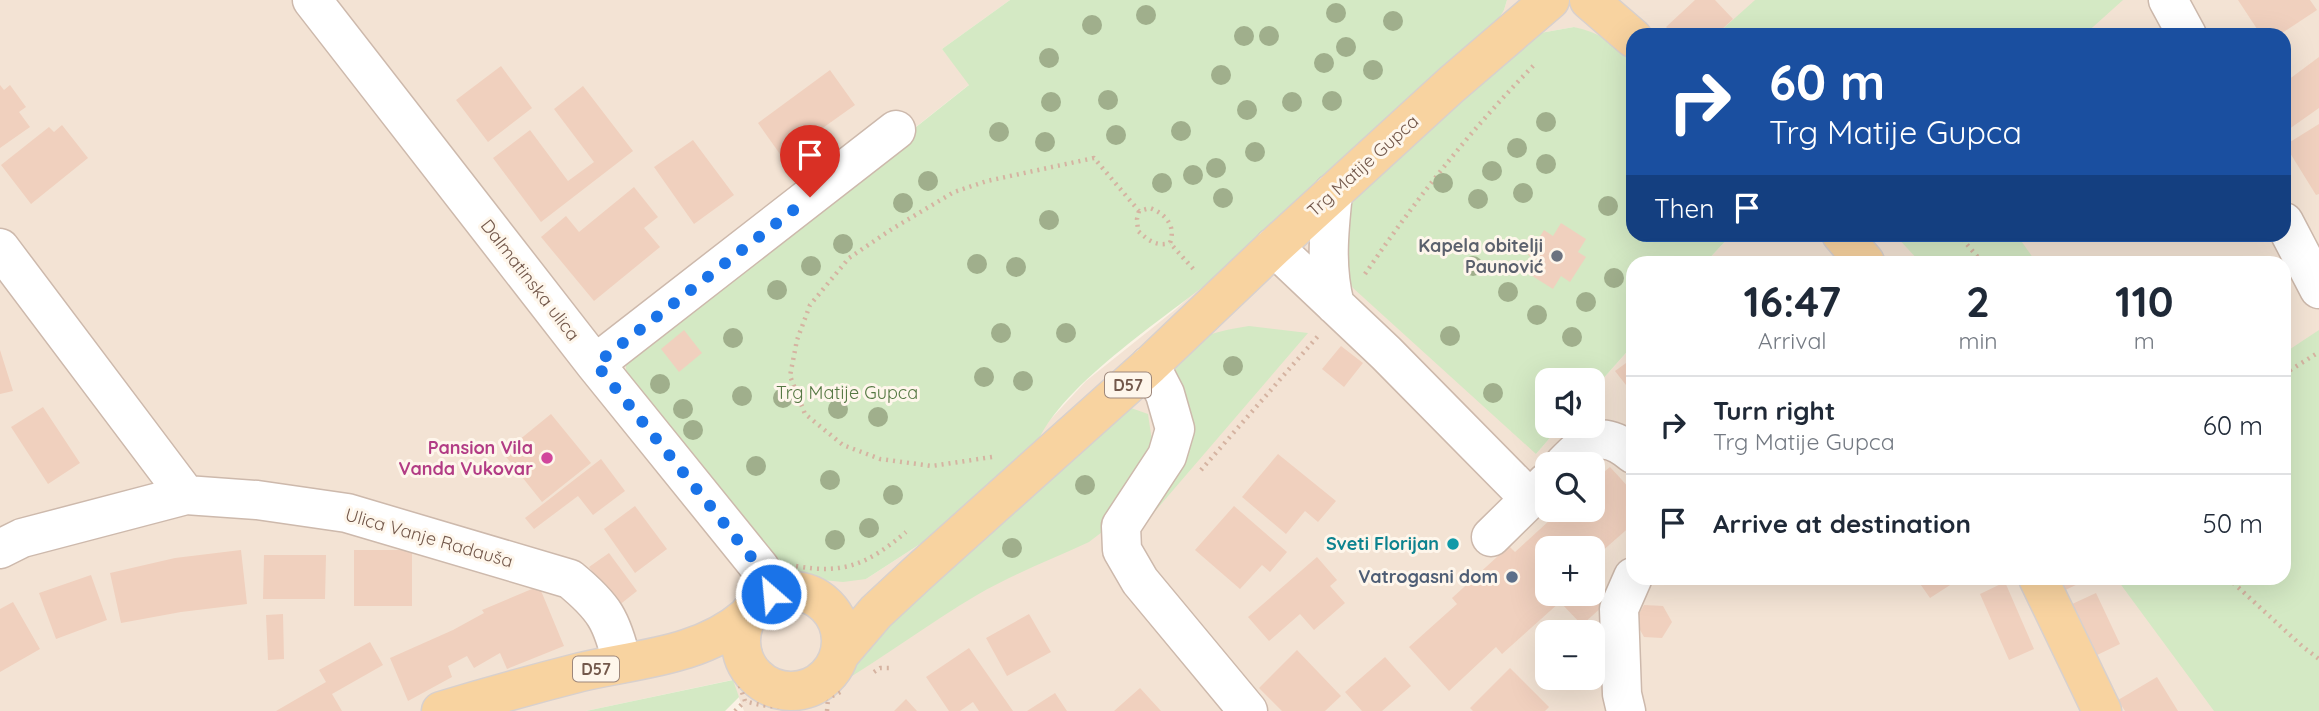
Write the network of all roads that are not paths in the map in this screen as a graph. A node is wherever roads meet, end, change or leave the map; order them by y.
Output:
1 (312, 0) edge
2 (1550, 0) edge
3 (1589, 0) edge
4 (2168, 0) edge
5 (2182, 28) edge
6 (1626, 32) edge
7 (896, 130) dead end
8 (1333, 193) junction
9 (2291, 235) edge
10 (1848, 242) edge
11 (1274, 247) junction
12 (0, 248) edge
13 (1860, 256) edge
14 (2319, 289) edge
15 (1335, 305) junction
16 (596, 364) junction
17 (1150, 365) junction
18 (1626, 449) edge
19 (1576, 452) edge
20 (1535, 487) edge
21 (1535, 493) edge
22 (186, 495) junction
23 (1491, 537) dead end
24 (0, 549) edge
25 (918, 573) junction
26 (1630, 585) edge
27 (2041, 585) edge
28 (813, 596) junction
29 (750, 603) junction
30 (622, 663) junction
31 (851, 673) junction
32 (810, 703) edge
33 (441, 711) edge
34 (1248, 711) edge
35 (1626, 711) edge
36 (2102, 711) edge

1 - 16 street, Dalmatinska ulica
2 - 8 main road, Trg Matije Gupca / D57
3 - 6 main road
4 - 5 street
7 - 16 street
8 - 11 main road, Trg Matije Gupca / D57
8 - 15 street
9 - 14 street
10 - 13 main road
11 - 15 street
11 - 17 main road, Trg Matije Gupca / D57
12 - 22 street
15 - 20 street
16 - 29 street, Dalmatinska ulica
17 - 25 main road, Trg Matije Gupca / D57
17 - 34 street
18 - 19 street
21 - 23 street
22 - 24 street, Ulica Vanje Radauša
22 - 30 street, Ulica Vanje Radauša
25 - 28 main road, Trg Matije Gupca / D57
25 - 31 main road, Trg Matije Gupca / D57
26 - 35 street
27 - 36 main road
28 - 29 main road, D57
28 - 31 main road
29 - 30 main road, D57
29 - 32 main road
30 - 33 main road, D57
31 - 32 main road, D57

